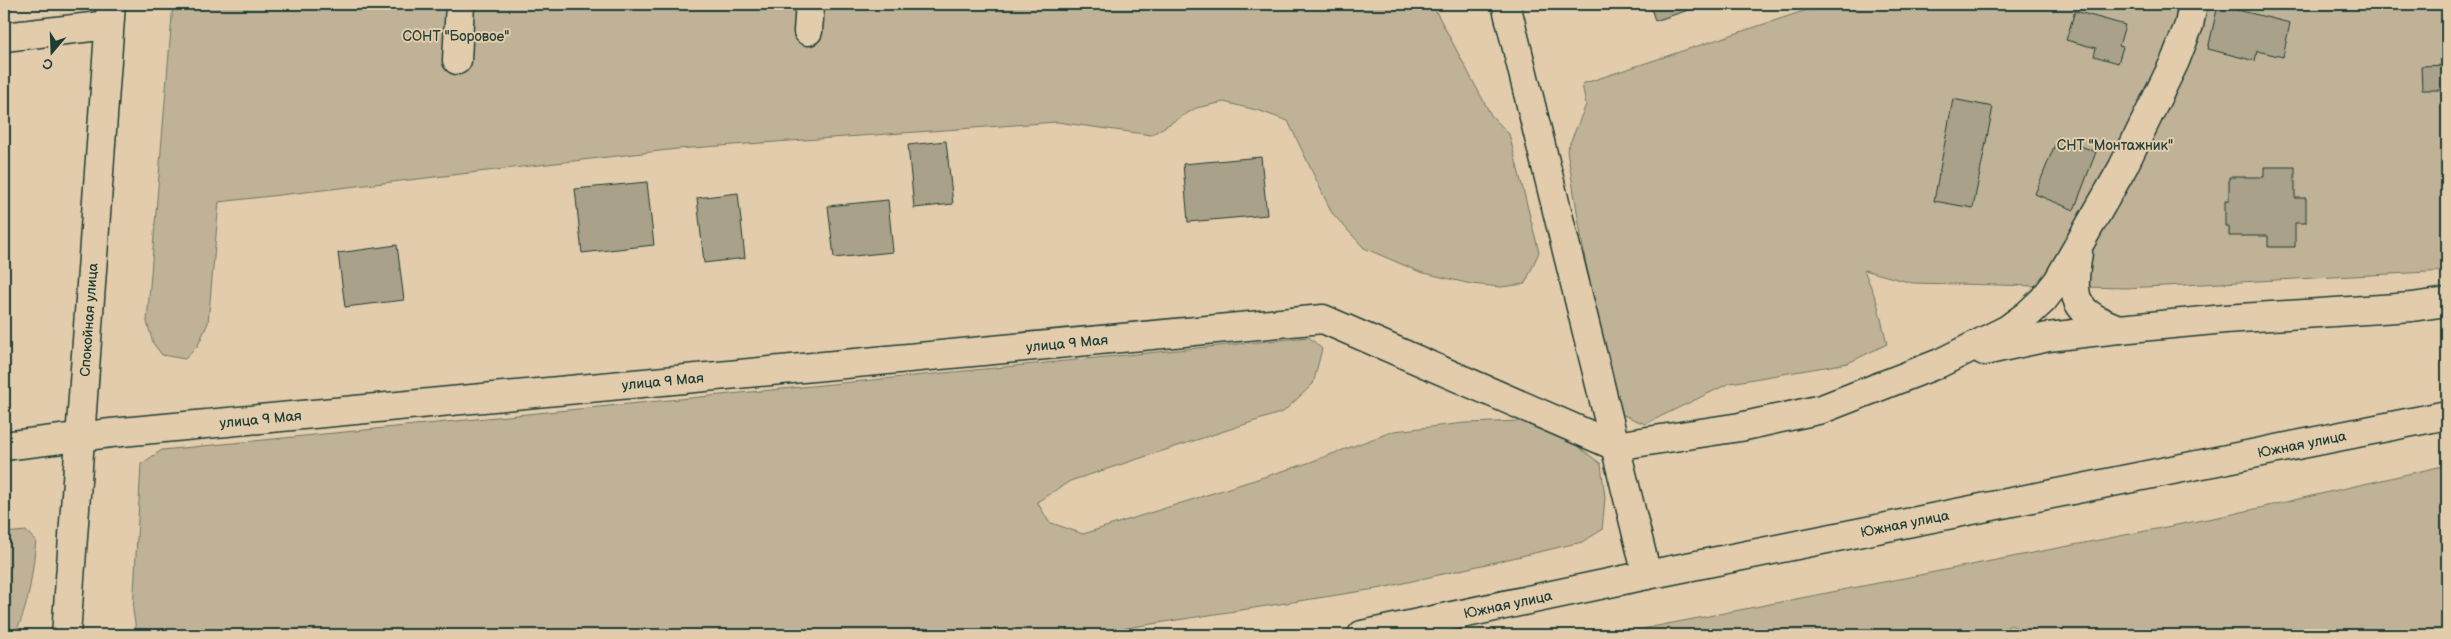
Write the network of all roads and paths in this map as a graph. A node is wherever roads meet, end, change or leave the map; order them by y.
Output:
1 (460, 4) edge
2 (810, 4) edge
3 (1506, 4) edge
4 (2192, 4) edge
5 (110, 14) edge
6 (808, 31) dead end
7 (4, 37) edge
8 (457, 60) dead end
9 (2079, 248) junction
10 (2447, 302) edge
11 (2118, 329) junction
12 (1940, 363) junction
13 (2447, 414) edge
14 (79, 436) junction
15 (4, 446) edge
16 (1615, 446) junction
17 (1647, 575) junction
18 (66, 635) edge
19 (1362, 635) edge

1 - 8 street
2 - 6 street
3 - 16 street
4 - 9 street
5 - 7 street
5 - 14 street, Спокойная улица
9 - 11 street
9 - 12 street
10 - 11 street
11 - 12 street
12 - 16 street
13 - 17 street, Южная улица
14 - 15 street, улица 9 Мая
14 - 16 street, улица 9 Мая
14 - 18 street, Спокойная улица
16 - 17 street
17 - 19 street, Южная улица

